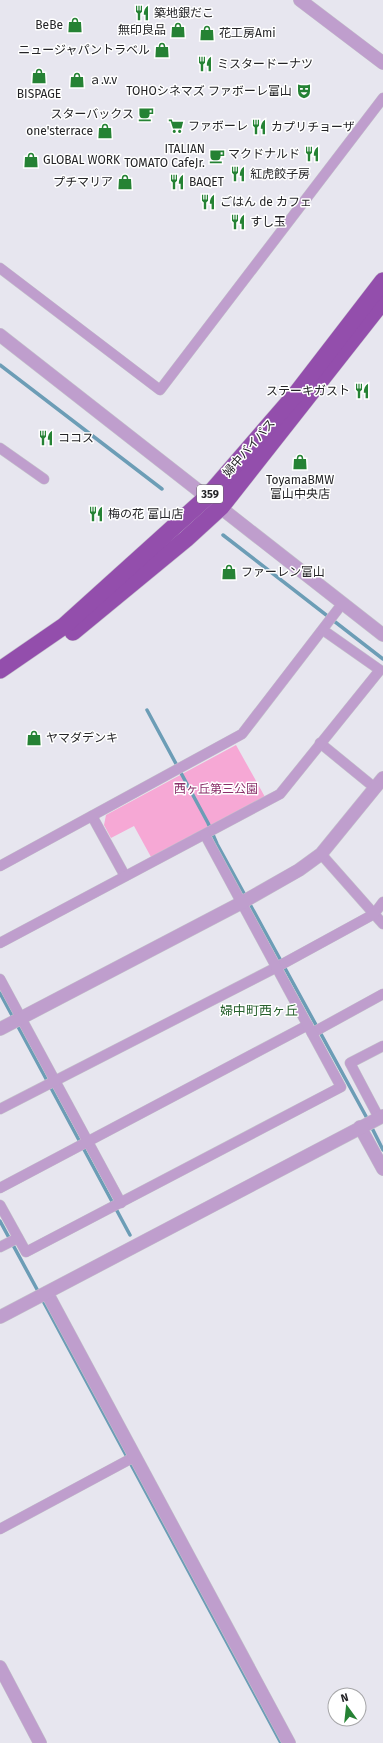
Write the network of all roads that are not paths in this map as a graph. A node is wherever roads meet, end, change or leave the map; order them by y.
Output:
1 (300, 0) edge
2 (383, 63) edge
3 (383, 98) edge
4 (0, 268) edge
5 (383, 281) edge
6 (383, 301) edge
7 (0, 335) edge
8 (0, 448) edge
9 (44, 479) dead end
10 (207, 497) junction
11 (221, 507) junction
12 (342, 604) junction
13 (323, 630) junction
14 (383, 635) edge
15 (0, 670) edge
16 (0, 680) edge
17 (320, 743) junction
18 (379, 783) edge
19 (92, 816) junction
20 (205, 835) junction
21 (321, 854) junction
22 (0, 866) edge
23 (125, 876) junction
24 (241, 902) junction
25 (383, 902) edge
26 (374, 914) junction
27 (383, 924) edge
28 (0, 943) edge
29 (277, 967) junction
30 (0, 979) edge
31 (383, 994) edge
32 (20, 1018) junction
33 (0, 1029) edge
34 (310, 1029) junction
35 (383, 1046) edge
36 (55, 1082) junction
37 (0, 1109) edge
38 (381, 1117) edge
39 (360, 1127) junction
40 (87, 1142) junction
41 (383, 1169) edge
42 (0, 1188) edge
43 (121, 1203) junction
44 (0, 1205) edge
45 (18, 1238) junction
46 (0, 1247) edge
47 (47, 1293) junction
48 (0, 1317) edge
49 (134, 1457) junction
50 (0, 1529) edge
51 (0, 1667) edge
52 (40, 1743) edge
53 (289, 1743) edge

1 - 2 street
3 - 4 street
5 - 10 highway, 婦中バイパス / 359
6 - 11 highway, 婦中バイパス / 359
7 - 10 street
8 - 9 street
10 - 11 street
10 - 15 highway, 婦中バイパス / 359
11 - 12 street
11 - 16 highway, 婦中バイパス / 359
12 - 13 street
12 - 14 street
13 - 17 street
13 - 19 street
17 - 18 street
17 - 20 street
18 - 21 street
19 - 22 street
19 - 23 street
20 - 23 street
20 - 24 street
21 - 24 street
21 - 26 street
23 - 28 street
24 - 29 street
24 - 32 street
25 - 26 street
26 - 27 street
26 - 29 street
29 - 34 street
29 - 36 street
30 - 32 street
31 - 34 street
32 - 33 street
32 - 36 street
34 - 40 street
34 - 43 street
35 - 38 street
36 - 37 street
36 - 40 street
38 - 39 street
39 - 41 street
39 - 47 street
40 - 42 street
40 - 43 street
43 - 45 street
44 - 45 street
45 - 46 street
47 - 48 street
47 - 49 street
49 - 50 street
49 - 53 street
51 - 52 street

